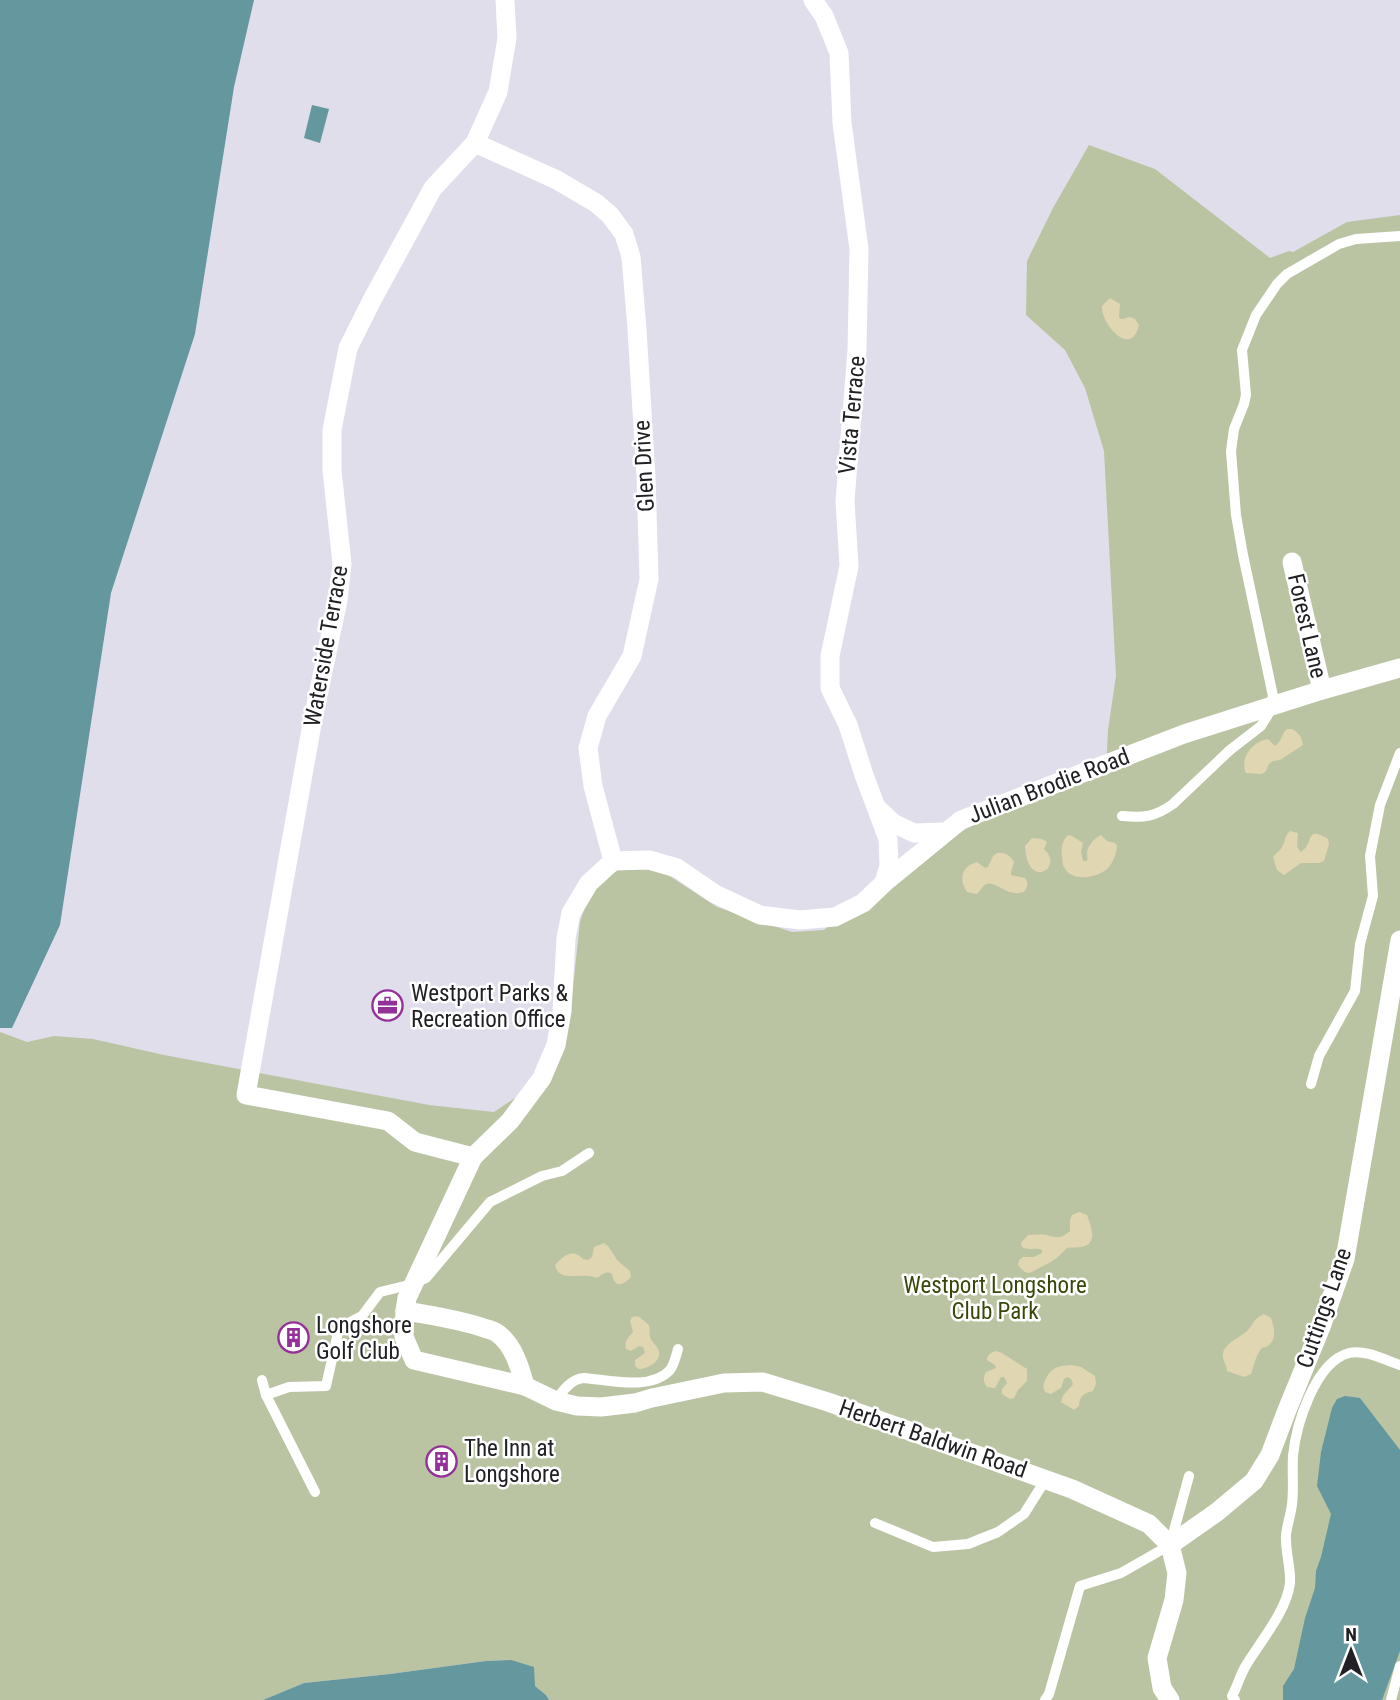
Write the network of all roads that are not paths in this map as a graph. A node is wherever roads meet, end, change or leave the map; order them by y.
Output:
1 (505, 0) edge
2 (818, 8) edge
3 (475, 143) junction
4 (1400, 236) edge
5 (1292, 562) dead end
6 (1400, 668) edge
7 (1322, 690) junction
8 (1270, 707) junction
9 (1400, 753) edge
10 (876, 807) junction
11 (1122, 816) dead end
12 (944, 832) junction
13 (613, 861) junction
14 (884, 883) junction
15 (1400, 940) edge
16 (1311, 1084) dead end
17 (589, 1153) dead end
18 (473, 1157) junction
19 (413, 1284) junction
20 (405, 1311) junction
21 (678, 1349) dead end
22 (1400, 1365) edge
23 (262, 1380) dead end
24 (525, 1386) junction
25 (266, 1395) junction
26 (556, 1401) junction
27 (1189, 1476) dead end
28 (1046, 1479) junction
29 (315, 1492) dead end
30 (875, 1523) dead end
31 (1170, 1545) junction
32 (1400, 1667) edge
33 (1048, 1698) edge
34 (1170, 1700) edge
35 (1235, 1700) edge
36 (1391, 1700) edge

1 - 3 street, Waterside Terrace
2 - 10 street, Vista Terrace
3 - 13 street, Glen Drive
3 - 18 street, Waterside Terrace
4 - 8 lane
5 - 7 street, Forest Lane
6 - 7 street, Julian Brodie Road
7 - 8 street, Julian Brodie Road
8 - 11 lane
8 - 12 street, Julian Brodie Road
9 - 16 lane
10 - 12 street
10 - 14 street, Vista Terrace
12 - 14 street, Julian Brodie Road
13 - 14 street, Julian Brodie Road
13 - 18 street
15 - 31 street, Cuttings Lane
17 - 19 lane
18 - 19 street, Herbert Baldwin Road
19 - 20 street, Herbert Baldwin Road
19 - 25 lane
20 - 24 street
20 - 24 street, Herbert Baldwin Road
21 - 26 lane
22 - 35 lane
23 - 25 lane
24 - 26 street, Herbert Baldwin Road
25 - 29 lane
26 - 28 street, Herbert Baldwin Road
27 - 31 lane
28 - 30 lane
28 - 31 street, Herbert Baldwin Road
31 - 33 lane
31 - 34 street
32 - 36 lane

